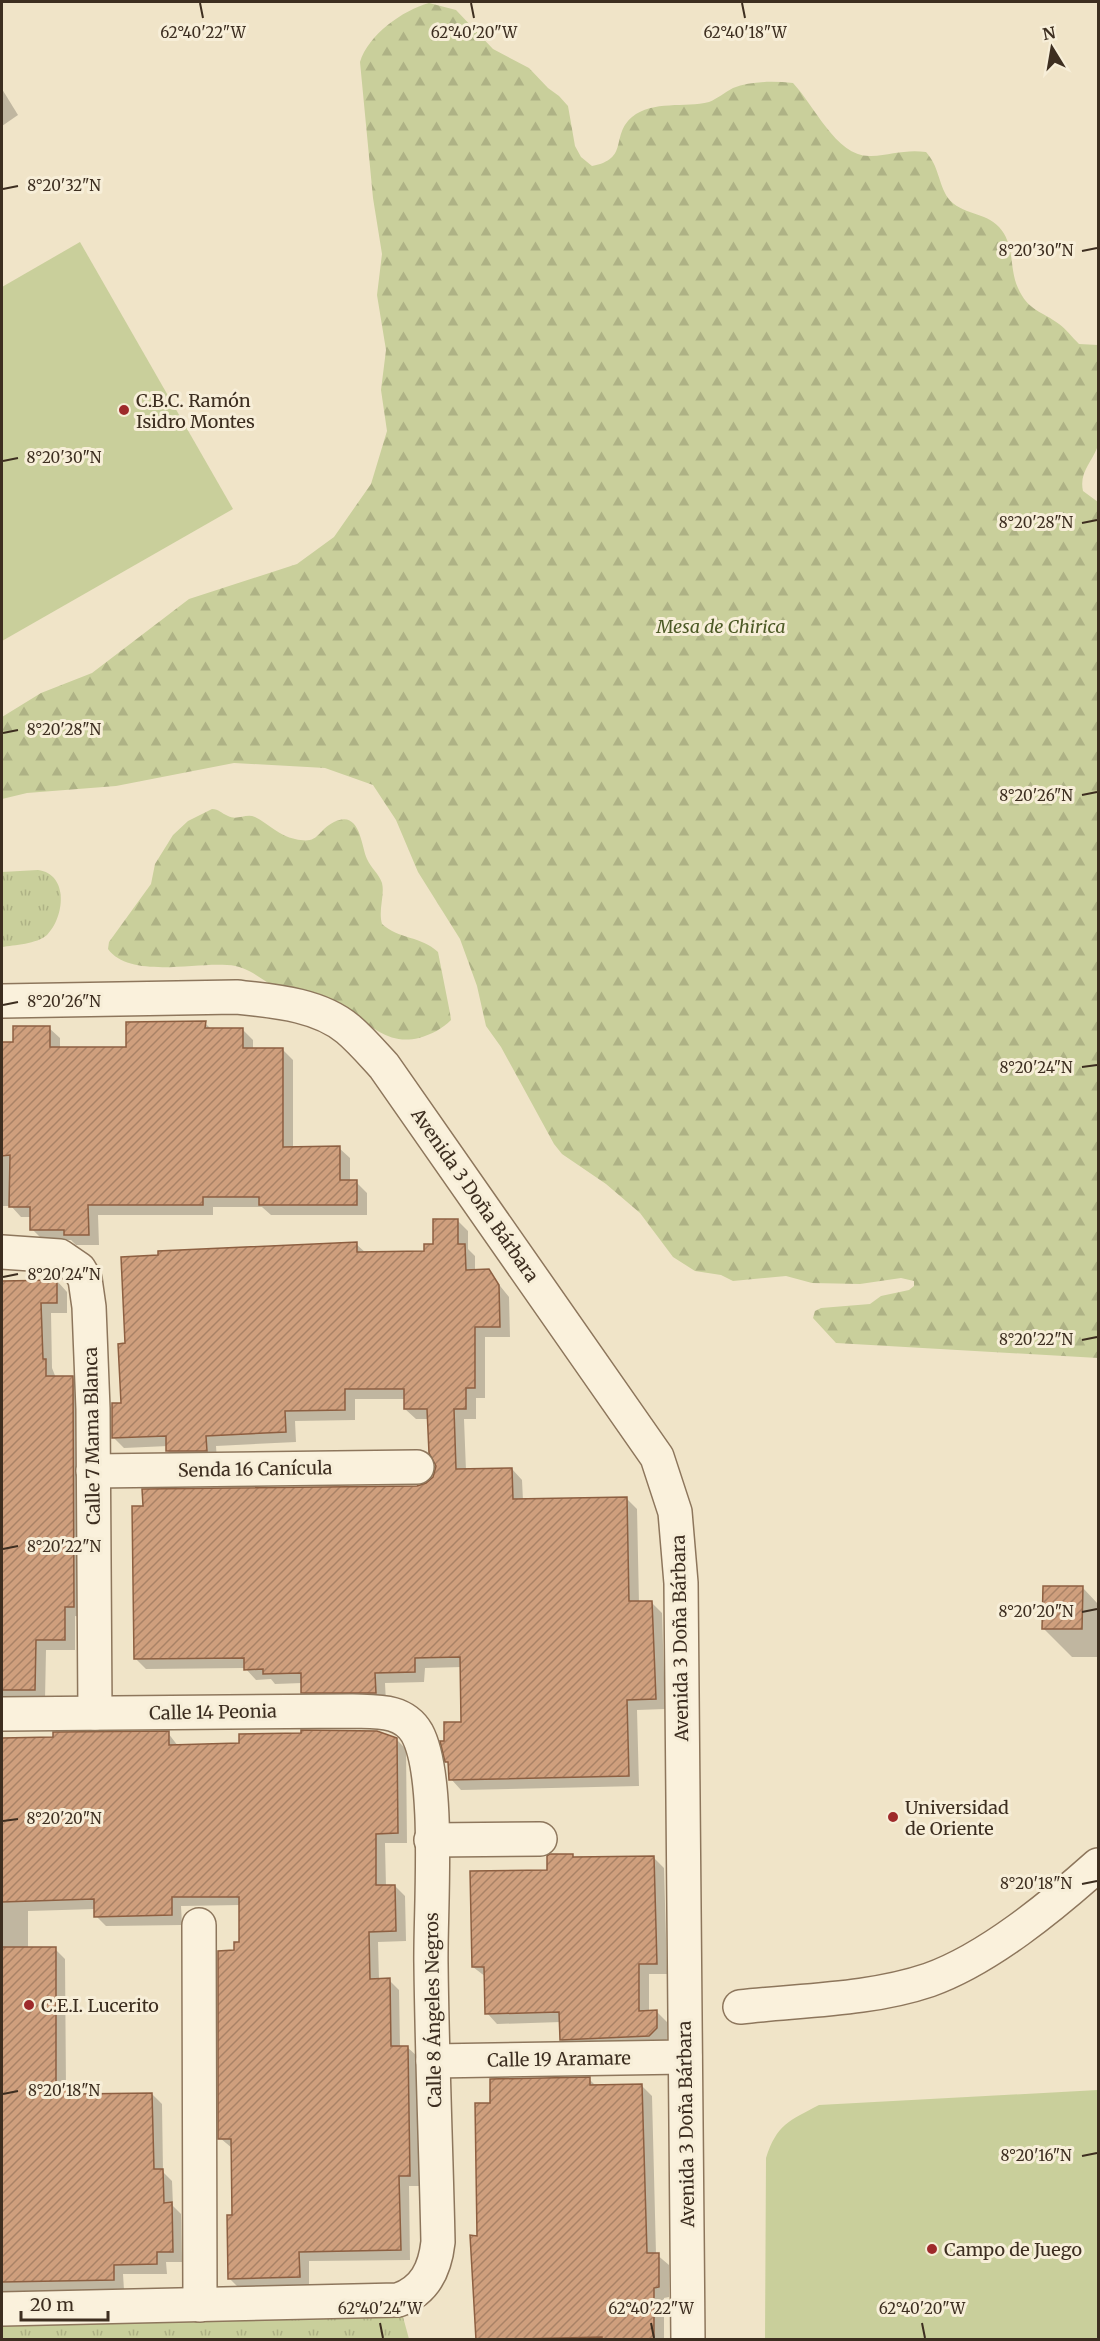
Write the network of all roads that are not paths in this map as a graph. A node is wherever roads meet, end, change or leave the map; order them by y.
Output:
1 (2, 1001) edge
2 (2, 1252) edge
3 (417, 1467) dead end
4 (93, 1471) junction
5 (95, 1713) junction
6 (2, 1714) edge
7 (417, 1733) joint
8 (540, 1839) dead end
9 (431, 1840) junction
10 (1098, 1865) edge
11 (199, 1925) dead end
12 (740, 2007) dead end
13 (685, 2057) junction
14 (434, 2061) junction
15 (200, 2305) junction
16 (2, 2309) edge
17 (688, 2340) edge

1 - 13 street, Avenida 3 Doña Bárbara
2 - 4 street, Calle 7 Mama Blanca
3 - 4 street, Senda 16 Canícula
4 - 5 street, Calle 7 Mama Blanca
5 - 6 street, Calle 14 Peonia
5 - 7 street, Calle 14 Peonia
7 - 9 street, Calle 8 Ángeles Negros
8 - 9 street
9 - 14 street, Calle 8 Ángeles Negros
10 - 12 street
11 - 15 street
13 - 14 street, Calle 19 Aramare
13 - 17 street, Avenida 3 Doña Bárbara
14 - 15 street, Calle 8 Ángeles Negros
15 - 16 street

